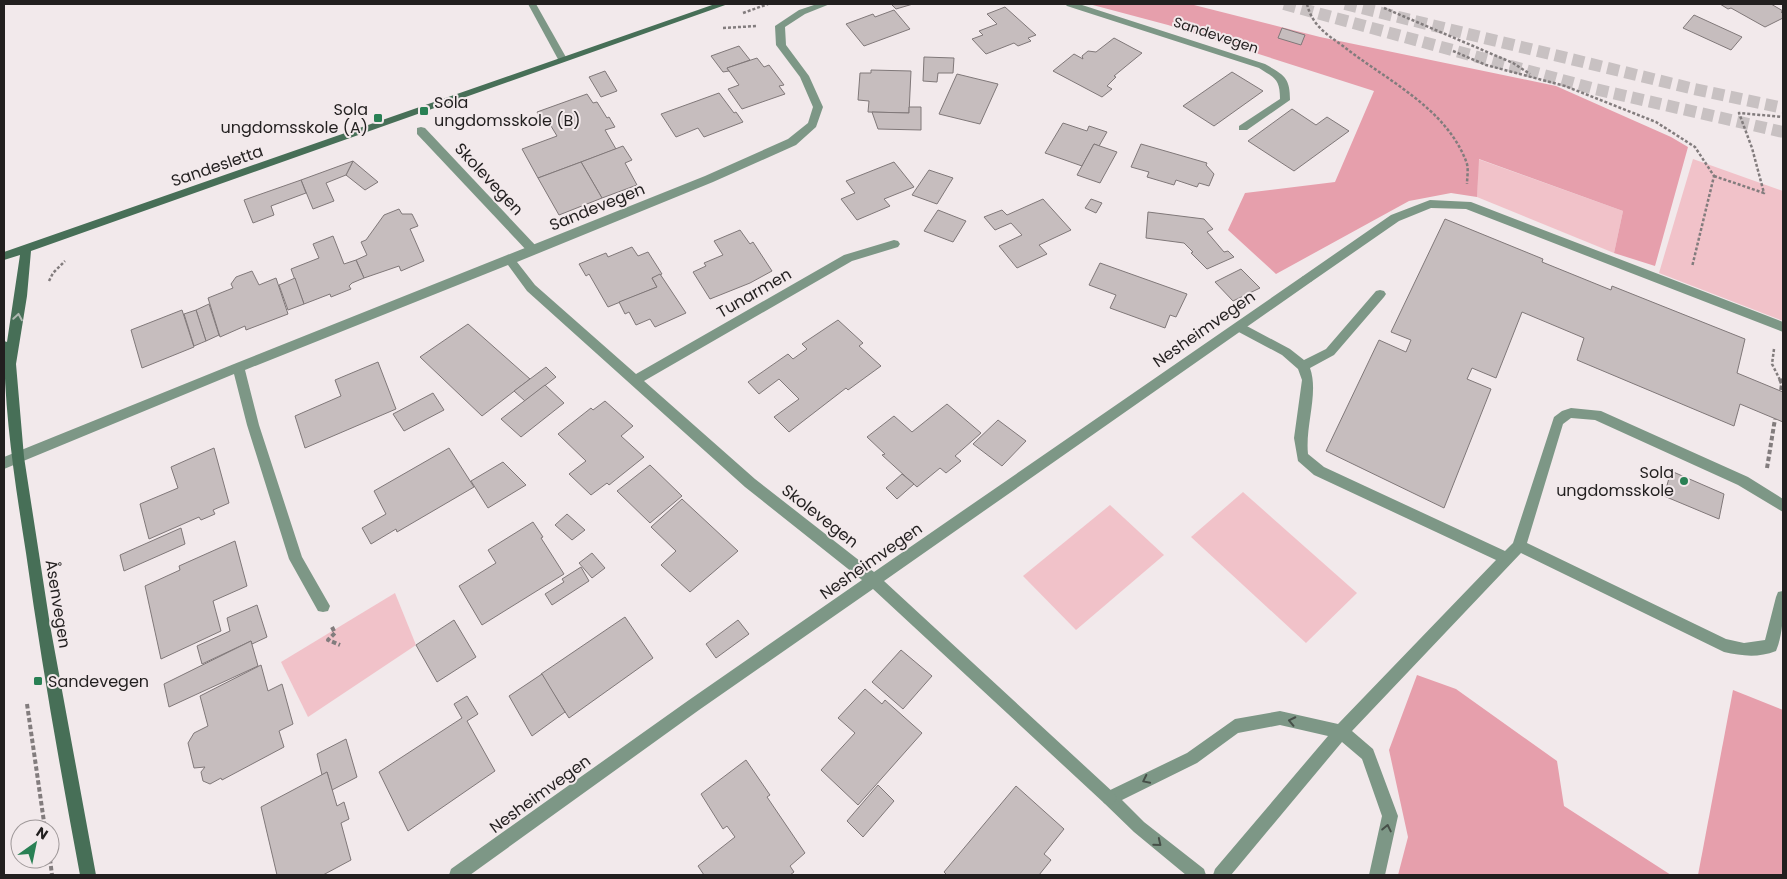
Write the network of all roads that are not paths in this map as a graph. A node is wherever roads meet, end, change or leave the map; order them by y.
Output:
1 (532, 4) edge
2 (723, 4) edge
3 (825, 4) edge
4 (1070, 4) edge
5 (562, 59) junction
6 (1244, 128) dead end
7 (421, 131) dead end
8 (894, 244) dead end
9 (26, 248) junction
10 (533, 250) junction
11 (4, 256) edge
12 (510, 260) junction
13 (1380, 294) dead end
14 (1780, 326) edge
15 (1240, 327) junction
16 (4, 346) edge
17 (10, 365) junction
18 (238, 366) junction
19 (1303, 366) junction
20 (635, 380) junction
21 (18, 457) junction
22 (4, 463) edge
23 (1783, 506) edge
24 (1519, 546) junction
25 (1507, 558) junction
26 (874, 581) junction
27 (1783, 597) edge
28 (322, 606) dead end
29 (1341, 732) junction
30 (1109, 798) junction
31 (88, 875) edge
32 (457, 875) edge
33 (1198, 875) edge
34 (1222, 875) edge
35 (1377, 875) edge

1 - 5 street
2 - 5 street, Sandesletta
3 - 10 street, Sandevegen
4 - 6 street, Sandevegen
5 - 9 street, Sandesletta
7 - 10 street, Skolevegen
8 - 20 street, Tunarmen
9 - 11 street, Sandesletta
17 -> 9 street, Åsenvegen
10 - 12 street, Sandevegen
12 - 18 street, Sandevegen
12 - 20 street, Skolevegen
13 - 19 street
14 - 15 street, Nesheimvegen
15 - 19 street
15 - 26 street, Nesheimvegen
16 - 17 street, Åsenvegen
17 - 21 street, Åsenvegen
18 - 21 street, Sandevegen
18 - 28 street
19 - 25 street
20 - 26 street, Skolevegen
21 - 22 street, Sandevegen
21 - 31 street, Åsenvegen
23 - 24 street
24 - 25 street
24 - 27 street
25 - 29 street
26 - 30 street, Skolevegen
26 - 32 street, Nesheimvegen
29 -> 30 street
29 - 34 street
35 -> 29 street
30 -> 33 street, Skolevegen

